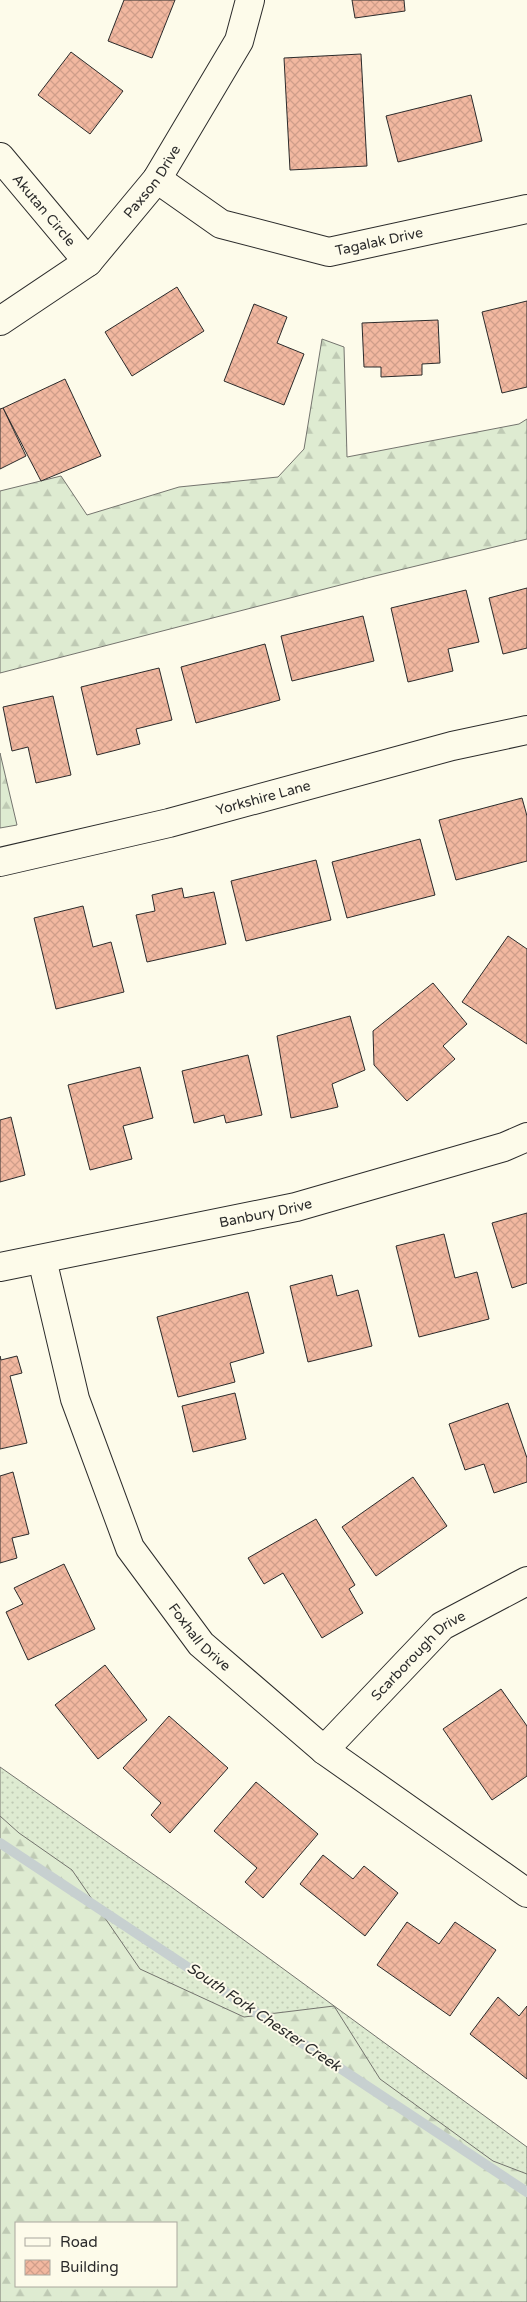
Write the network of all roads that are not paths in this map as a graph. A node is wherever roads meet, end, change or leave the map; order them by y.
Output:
1 (250, 0) edge
2 (0, 157) edge
3 (158, 179) junction
4 (527, 209) edge
5 (88, 262) junction
6 (0, 321) edge
7 (527, 730) edge
8 (0, 862) edge
9 (527, 1136) edge
10 (42, 1259) junction
11 (0, 1268) edge
12 (527, 1580) edge
13 (324, 1750) junction
14 (527, 1893) edge

1 - 3 street, Paxson Drive
2 - 5 street, Akutan Circle
3 - 4 street, Tagalak Drive
3 - 5 street, Paxson Drive
5 - 6 street, Paxson Drive
7 - 8 street, Yorkshire Lane
9 - 10 street, Banbury Drive
10 - 11 street, Banbury Drive
10 - 13 street, Foxhall Drive
12 - 13 street, Scarborough Drive
13 - 14 street, Foxhall Drive

